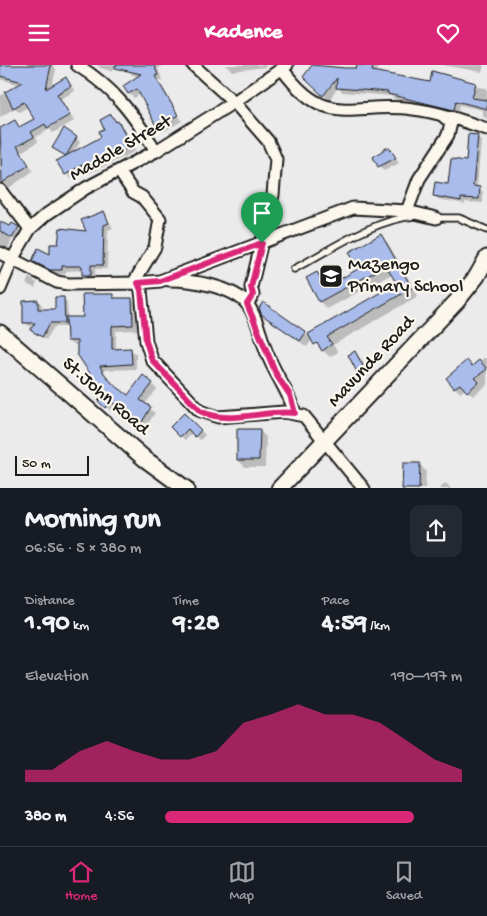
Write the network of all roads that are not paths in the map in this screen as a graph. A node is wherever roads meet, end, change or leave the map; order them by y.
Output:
1 (77, 65) edge
2 (193, 65) edge
3 (285, 67) edge
4 (234, 102) junction
5 (442, 115) junction
6 (487, 129) edge
7 (156, 151) junction
8 (119, 171) junction
9 (0, 190) edge
10 (407, 211) junction
11 (436, 218) junction
12 (30, 229) junction
13 (487, 230) edge
14 (262, 243) junction
15 (0, 253) edge
16 (13, 258) junction
17 (487, 258) edge
18 (294, 269) dead end
19 (160, 281) junction
20 (136, 282) junction
21 (0, 289) edge
22 (247, 304) junction
23 (0, 333) edge
24 (295, 413) junction
25 (324, 442) junction
26 (185, 488) edge
27 (280, 488) edge
28 (363, 488) edge

1 - 7 street
2 - 4 street
3 - 4 street, Madole Street
3 - 5 street
4 - 7 street, Madole Street
4 - 14 street
5 - 6 street
5 - 10 street
7 - 8 street, Madole Street
8 - 12 street, Madole Street
8 - 20 street
9 - 12 street
10 - 11 street
10 - 14 street
11 - 13 lane
11 - 18 lane
12 - 16 street, Madole Street
14 - 19 street
14 - 22 street
15 - 16 street
16 - 20 street
16 - 21 street, Madole Street
17 - 25 street, Mavunde Road
19 - 20 street
19 - 22 street
20 - 24 street
22 - 24 street
23 - 26 street, St.John Road
24 - 25 street
25 - 27 street, Mavunde Road
25 - 28 street

